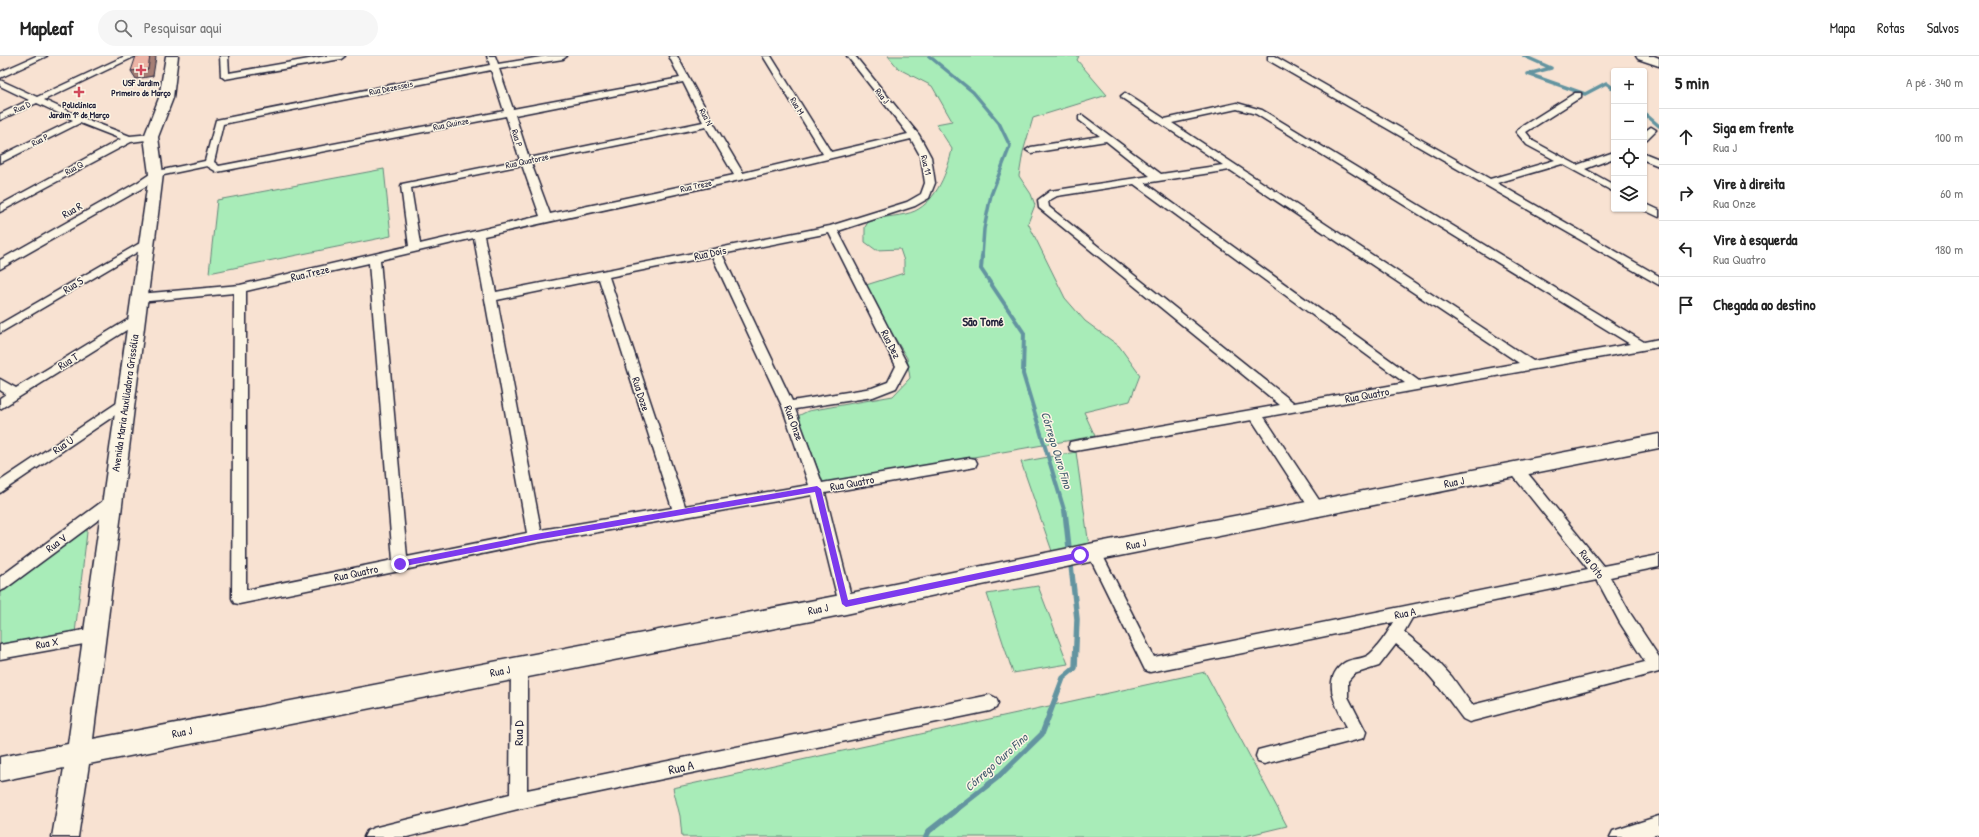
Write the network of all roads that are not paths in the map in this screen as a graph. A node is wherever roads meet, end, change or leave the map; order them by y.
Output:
1 (43, 56) edge
2 (132, 56) edge
3 (172, 56) edge
4 (224, 56) edge
5 (341, 56) edge
6 (491, 56) edge
7 (563, 56) edge
8 (673, 56) edge
9 (767, 56) edge
10 (850, 56) edge
11 (1642, 56) edge
12 (312, 58) edge
13 (1272, 58) dead end
14 (1659, 62) edge
15 (494, 67) junction
16 (0, 75) edge
17 (686, 79) junction
18 (0, 83) edge
19 (1578, 95) dead end
20 (1126, 96) dead end
21 (37, 101) junction
22 (510, 113) junction
23 (0, 118) edge
24 (1082, 118) dead end
25 (80, 120) junction
26 (1162, 122) junction
27 (709, 124) junction
28 (914, 135) junction
29 (151, 137) junction
30 (1108, 138) junction
31 (129, 139) junction
32 (1031, 150) dead end
33 (828, 155) junction
34 (1611, 156) edge
35 (1647, 157) edge
36 (0, 160) edge
37 (525, 161) junction
38 (1563, 161) junction
39 (1659, 163) edge
40 (213, 166) junction
41 (1230, 167) junction
42 (1578, 168) junction
43 (156, 174) junction
44 (740, 176) junction
45 (1159, 178) junction
46 (1136, 181) junction
47 (1489, 182) junction
48 (1611, 187) edge
49 (925, 196) joint
50 (1647, 208) edge
51 (0, 209) edge
52 (1659, 214) edge
53 (546, 218) junction
54 (832, 229) junction
55 (478, 234) junction
56 (147, 242) junction
57 (415, 249) junction
58 (715, 252) junction
59 (374, 259) junction
60 (0, 265) edge
61 (603, 275) junction
62 (1659, 281) edge
63 (240, 289) junction
64 (491, 297) junction
65 (139, 298) junction
66 (137, 318) junction
67 (0, 329) edge
68 (1659, 343) edge
69 (1642, 346) junction
70 (1530, 365) junction
71 (0, 384) edge
72 (1418, 386) junction
73 (15, 394) junction
74 (126, 402) junction
75 (0, 404) edge
76 (788, 406) junction
77 (1292, 408) junction
78 (1256, 415) junction
79 (1659, 441) edge
80 (1075, 446) dead end
81 (970, 463) dead end
82 (1516, 469) junction
83 (0, 488) edge
84 (817, 489) junction
85 (112, 502) junction
86 (1318, 510) junction
87 (680, 512) junction
88 (536, 537) junction
89 (1078, 556) junction
90 (1659, 561) edge
91 (400, 564) junction
92 (1601, 574) junction
93 (0, 585) edge
94 (846, 604) junction
95 (1406, 613) junction
96 (1395, 634) junction
97 (95, 635) junction
98 (0, 652) edge
99 (519, 667) junction
100 (990, 703) dead end
101 (79, 752) junction
102 (1264, 756) dead end
103 (0, 768) edge
104 (518, 800) junction
105 (1659, 825) edge
106 (65, 837) edge
107 (374, 837) edge
108 (1620, 837) edge

1 - 16 street
2 - 21 street, Rua D
3 - 29 main road, Avenida Maria Auxiliadora Grissólia
4 - 12 street
5 - 12 street
6 - 15 street, Rua P
7 - 15 street, Rua Dezesseis
8 - 17 street, Rua N
9 - 33 street, Rua M
10 - 28 street, Rua J
11 - 14 main road
13 - 47 street
15 - 22 street, Rua P
15 - 40 street, Rua Dezesseis
17 - 22 street, Rua Quinze
17 - 27 street, Rua N
18 - 21 street
19 - 38 street
20 - 26 street
21 - 23 street, Rua D
21 - 25 street
22 - 37 street, Rua P
22 - 40 street, Rua Quinze
24 - 30 street
25 - 31 street
25 - 36 street, Rua P
26 - 41 street
26 - 69 street
27 - 37 street, Rua Quatorze
27 - 44 street, Rua N
28 - 33 street, Rua Treze
28 - 49 street, Rua 11
29 - 31 street, Rua Q
29 - 43 main road, Avenida Maria Auxiliadora Grissólia
30 - 32 street
30 - 45 street
31 - 51 street, Rua Q
33 - 44 street, Rua Treze
34 - 42 street
35 - 39 street
37 - 53 street, Rua P
37 - 57 street, Rua Quatorze
38 - 42 street
38 - 47 street
40 - 43 street, Rua Quinze
41 - 45 street
41 - 70 street
42 - 48 street
43 - 56 main road, Avenida Maria Auxiliadora Grissólia
43 - 60 street, Rua R
44 - 53 street, Rua Treze
45 - 46 street
46 - 72 street
46 - 77 street
47 - 62 street
49 - 54 street, Rua Dois
50 - 52 street
53 - 55 street, Rua Treze
54 - 58 street, Rua Dois
54 - 76 street, Rua Dez
55 - 57 street, Rua Treze
55 - 64 street
56 - 65 main road, Avenida Maria Auxiliadora Grissólia
56 - 67 street, Rua S
57 - 59 street, Rua Treze
58 - 61 street, Rua Dois
58 - 76 street, Rua Onze
59 - 63 street, Rua Treze
59 - 91 street
61 - 64 street, Rua Dois
61 - 87 street, Rua Doze
63 - 65 street, Rua Treze
63 - 91 street, Rua Quatro
64 - 88 street
65 - 66 main road, Avenida Maria Auxiliadora Grissólia
66 - 73 street, Rua T
66 - 74 main road, Avenida Maria Auxiliadora Grissólia
68 - 69 street, Rua Quatro
69 - 70 street, Rua Quatro
70 - 72 street, Rua Quatro
71 - 73 street
72 - 77 street, Rua Quatro
73 - 75 street, Rua T
74 - 83 street, Rua U
74 - 85 main road, Avenida Maria Auxiliadora Grissólia
76 - 84 street, Rua Onze
77 - 78 street, Rua Quatro
78 - 80 street, Rua Quatro
78 - 86 street
79 - 82 main road, Rua J
81 - 84 street, Rua Quatro
82 - 86 main road, Rua J
82 - 92 street, Rua Oito
84 - 87 street, Rua Quatro
84 - 94 street, Rua Onze
85 - 93 street, Rua V
85 - 97 main road, Avenida Maria Auxiliadora Grissólia
86 - 89 main road, Rua J
87 - 88 street, Rua Quatro
88 - 91 street, Rua Quatro
89 - 94 main road, Rua J
89 - 95 street, Rua A
90 - 92 street, Rua A
92 - 95 street, Rua A
92 - 96 street, Rua Oito
94 - 99 main road, Rua J
95 - 96 street
96 - 102 street
97 - 98 street, Rua X
97 - 101 main road, Avenida Maria Auxiliadora Grissólia
99 - 101 main road, Rua J
99 - 104 street, Rua D
100 - 104 street, Rua A
101 - 103 main road, Rua J
101 - 106 main road, Avenida Maria Auxiliadora Grissólia
104 - 107 street, Rua A
105 - 108 street

